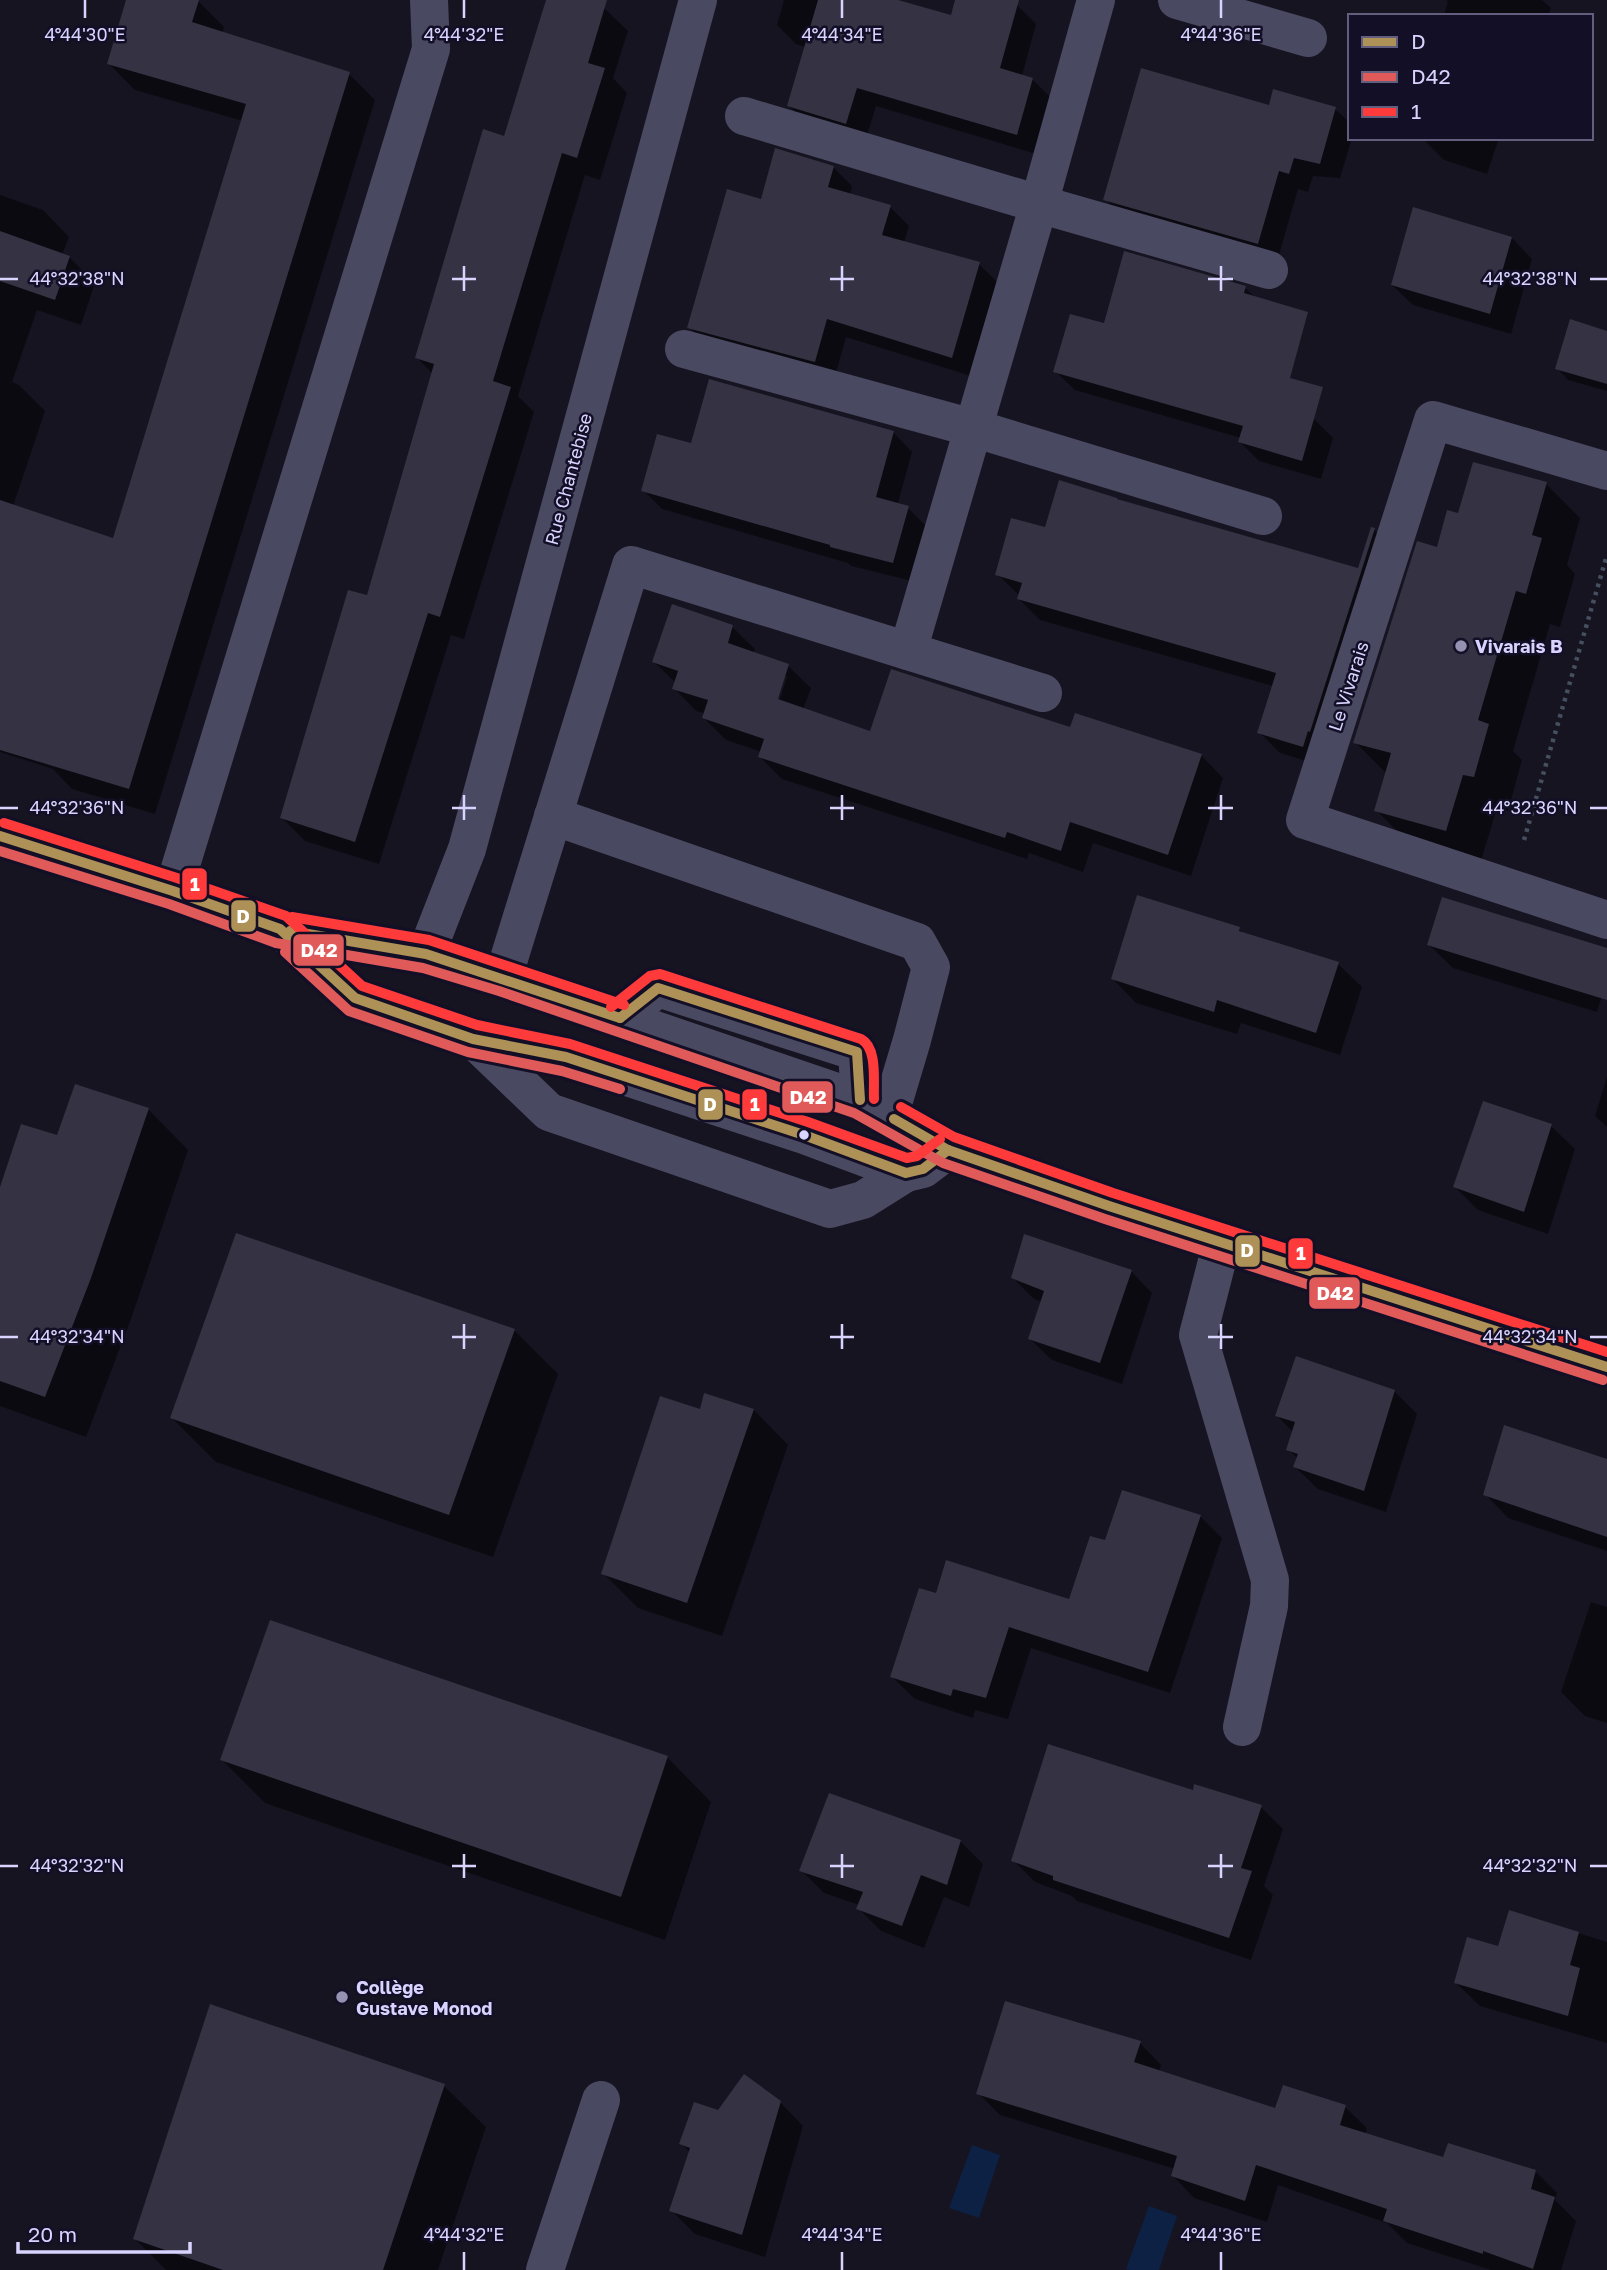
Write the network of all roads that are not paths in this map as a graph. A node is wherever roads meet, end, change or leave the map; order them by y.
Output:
1 (429, 0) edge
2 (698, 0) edge
3 (1097, 0) edge
4 (1177, 0) edge
5 (1308, 38) dead end
6 (744, 116) dead end
7 (1039, 204) junction
8 (1269, 270) dead end
9 (684, 349) dead end
10 (973, 428) junction
11 (1607, 471) edge
12 (1263, 516) dead end
13 (908, 651) junction
14 (1042, 693) dead end
15 (553, 816) junction
16 (0, 836) edge
17 (173, 891) junction
18 (1607, 920) edge
19 (280, 929) junction
20 (426, 954) junction
21 (503, 978) junction
22 (473, 1039) junction
23 (874, 1108) junction
24 (948, 1150) junction
25 (906, 1173) junction
26 (1222, 1242) junction
27 (1607, 1367) edge
28 (1242, 1727) dead end
29 (601, 2100) dead end
30 (545, 2270) edge

1 - 17 street
2 - 20 street, Rue Chantebise
3 - 7 street
4 - 5 street
6 - 7 street
7 - 8 street
7 - 10 street
9 - 10 street
10 - 12 street
10 - 13 street
11 - 18 street, Le Vivarais
13 - 14 street
13 - 15 street
15 - 21 street
15 - 23 street
16 - 17 street
17 - 19 street
19 - 20 street
19 - 22 street
20 - 21 street
21 - 23 street
22 - 25 street
22 - 25 street
23 - 24 street
24 - 25 street
24 - 26 street
26 - 27 street
26 - 28 street
29 - 30 street

